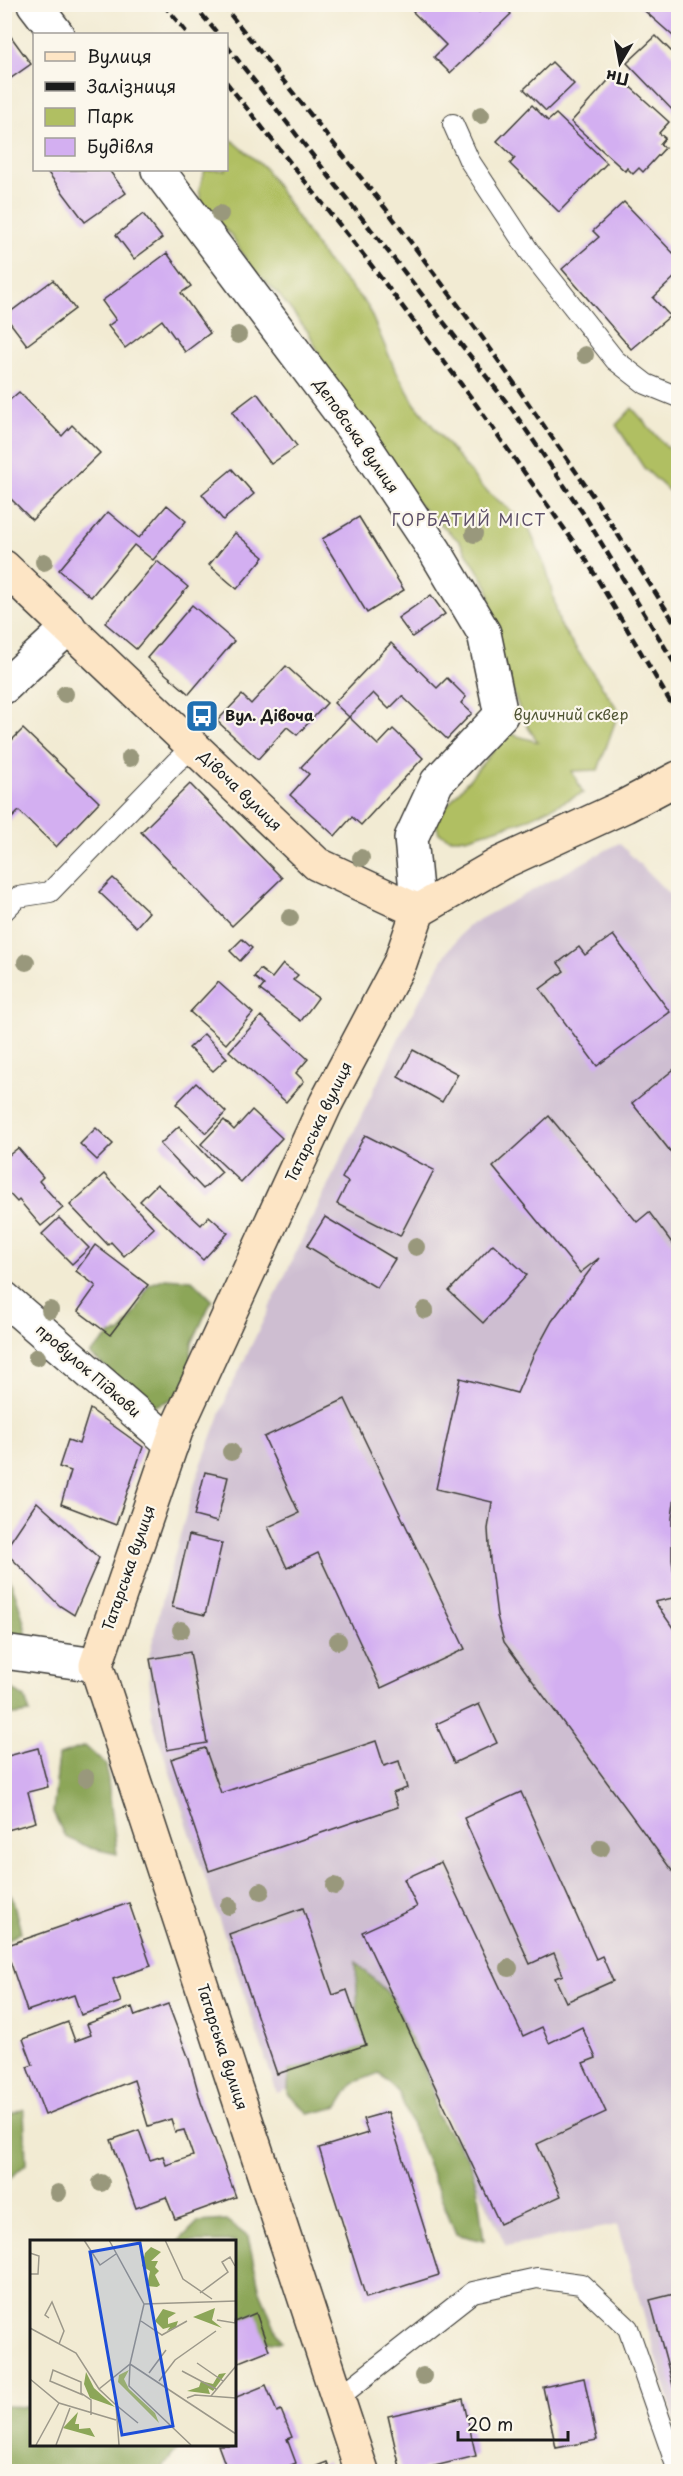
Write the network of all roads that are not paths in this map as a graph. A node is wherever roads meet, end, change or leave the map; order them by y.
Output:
1 (34, 4) edge
2 (56, 33) edge
3 (453, 124) dead end
4 (159, 171) edge
5 (678, 397) edge
6 (4, 567) edge
7 (69, 627) junction
8 (4, 687) edge
9 (194, 747) junction
10 (678, 778) edge
11 (4, 911) edge
12 (418, 911) junction
13 (4, 1298) edge
14 (172, 1444) junction
15 (4, 1652) edge
16 (96, 1665) junction
17 (338, 2398) junction
18 (678, 2470) edge
19 (362, 2472) edge

1 - 2 street
3 - 5 lane
4 - 12 street, Деповська вулиця
6 - 7 main road, Дівоча вулиця
7 - 8 street
7 - 9 main road, Дівоча вулиця
9 - 11 lane
9 - 12 main road, Дівоча вулиця
10 - 12 main road
12 - 14 main road, Татарська вулиця
13 - 14 street, провулок Підкови
14 - 16 main road, Татарська вулиця
15 - 16 street
16 - 17 main road, Татарська вулиця
17 - 18 lane
17 - 19 main road, Татарська вулиця

